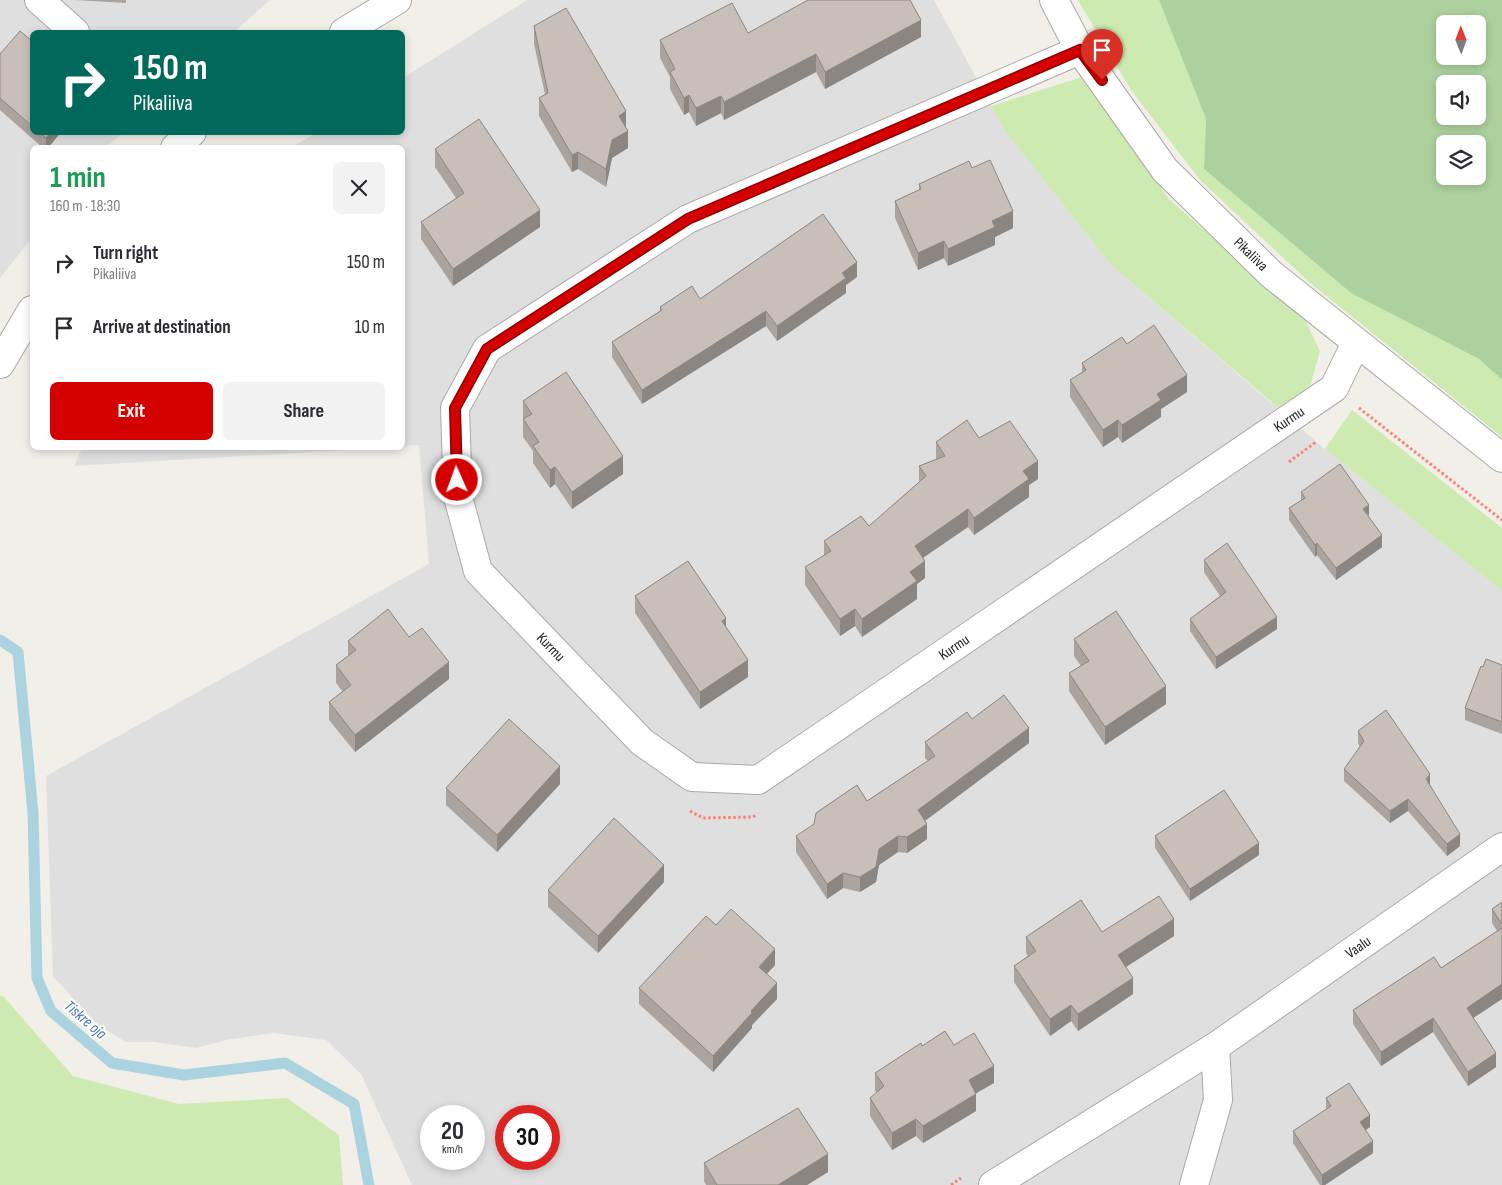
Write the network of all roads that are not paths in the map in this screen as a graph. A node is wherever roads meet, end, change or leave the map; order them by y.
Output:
1 (39, 0) edge
2 (397, 0) edge
3 (1054, 0) edge
4 (73, 30) edge
5 (347, 30) edge
6 (1080, 50) junction
7 (30, 313) edge
8 (1356, 343) junction
9 (0, 364) edge
10 (1502, 458) edge
11 (1502, 847) edge
12 (1215, 1047) junction
13 (993, 1185) edge
14 (1194, 1185) edge

1 - 4 street
2 - 5 street
3 - 6 street, Pikaliiva
6 - 8 street, Pikaliiva
6 - 8 street, Kurmu
7 - 9 street
8 - 10 street, Pikaliiva
11 - 12 street, Vaalu
12 - 13 street, Vaalu
12 - 14 street

